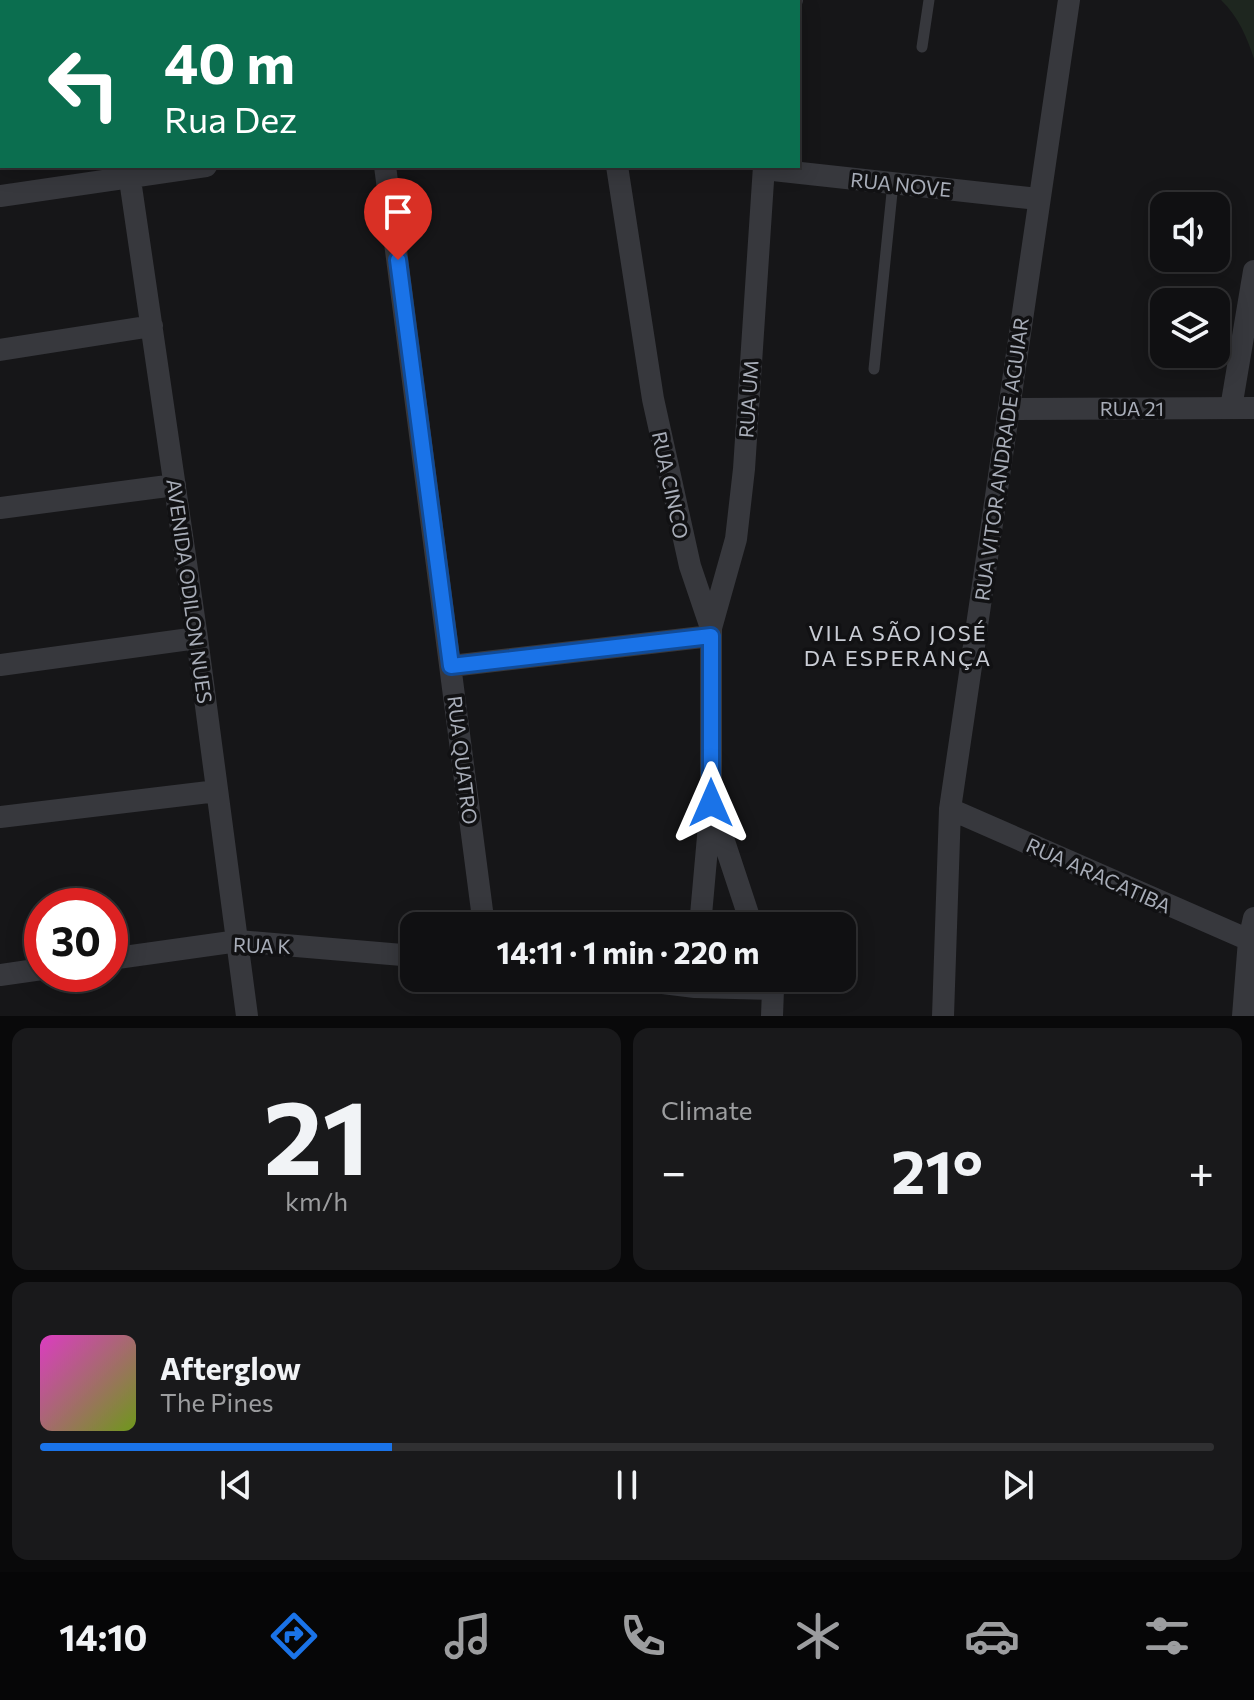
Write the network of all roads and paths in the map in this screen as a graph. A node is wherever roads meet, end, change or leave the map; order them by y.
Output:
1 (929, 0) edge
2 (1069, 0) edge
3 (922, 47) dead end
4 (175, 168) edge
5 (385, 168) edge
6 (617, 168) edge
7 (764, 168) edge
8 (129, 171) edge
9 (893, 183) junction
10 (0, 196) edge
11 (1038, 199) junction
12 (1254, 271) edge
13 (152, 326) junction
14 (0, 350) edge
15 (874, 369) dead end
16 (1243, 408) edge
17 (1010, 409) junction
18 (175, 485) junction
19 (0, 508) edge
20 (711, 632) junction
21 (197, 638) junction
22 (0, 665) edge
23 (451, 666) junction
24 (217, 791) junction
25 (711, 803) junction
26 (950, 809) junction
27 (0, 817) edge
28 (482, 912) edge
29 (701, 912) edge
30 (747, 912) edge
31 (1254, 918) edge
32 (1249, 940) junction
33 (238, 941) junction
34 (400, 955) edge
35 (128, 956) edge
36 (24, 972) edge
37 (0, 975) edge
38 (771, 992) edge
39 (247, 1016) edge
40 (772, 1016) edge
41 (943, 1016) edge
42 (1243, 1016) edge

1 - 3 lane
2 - 11 street, RUA VITOR ANDRADE AGUIAR
4 - 8 street
5 - 23 street, RUA QUATRO
6 - 20 street, RUA CINCO
7 - 9 street, RUA NOVE
7 - 20 street, RUA UM
8 - 10 street
8 - 13 street, AVENIDA ODILON NUES
9 - 11 street, RUA NOVE
9 - 15 lane
11 - 17 street, RUA VITOR ANDRADE AGUIAR
12 - 16 street
13 - 14 street
13 - 18 street, AVENIDA ODILON NUES
16 - 17 street, RUA 21
17 - 26 street, RUA VITOR ANDRADE AGUIAR
18 - 19 street
18 - 21 street, AVENIDA ODILON NUES
20 - 23 street
20 - 25 street, RUA CINCO
21 - 22 street
21 - 24 street, AVENIDA ODILON NUES
23 - 28 street, RUA QUATRO
24 - 27 street
24 - 33 street, AVENIDA ODILON NUES
25 - 29 street
25 - 30 street
26 - 32 street, RUA ARACATIBA
26 - 41 street, RUA VITOR ANDRADE AGUIAR
31 - 32 street
32 - 42 street
33 - 34 street, RUA K
33 - 35 street, RUA K
33 - 39 street, AVENIDA ODILON NUES
36 - 37 street
38 - 40 street

